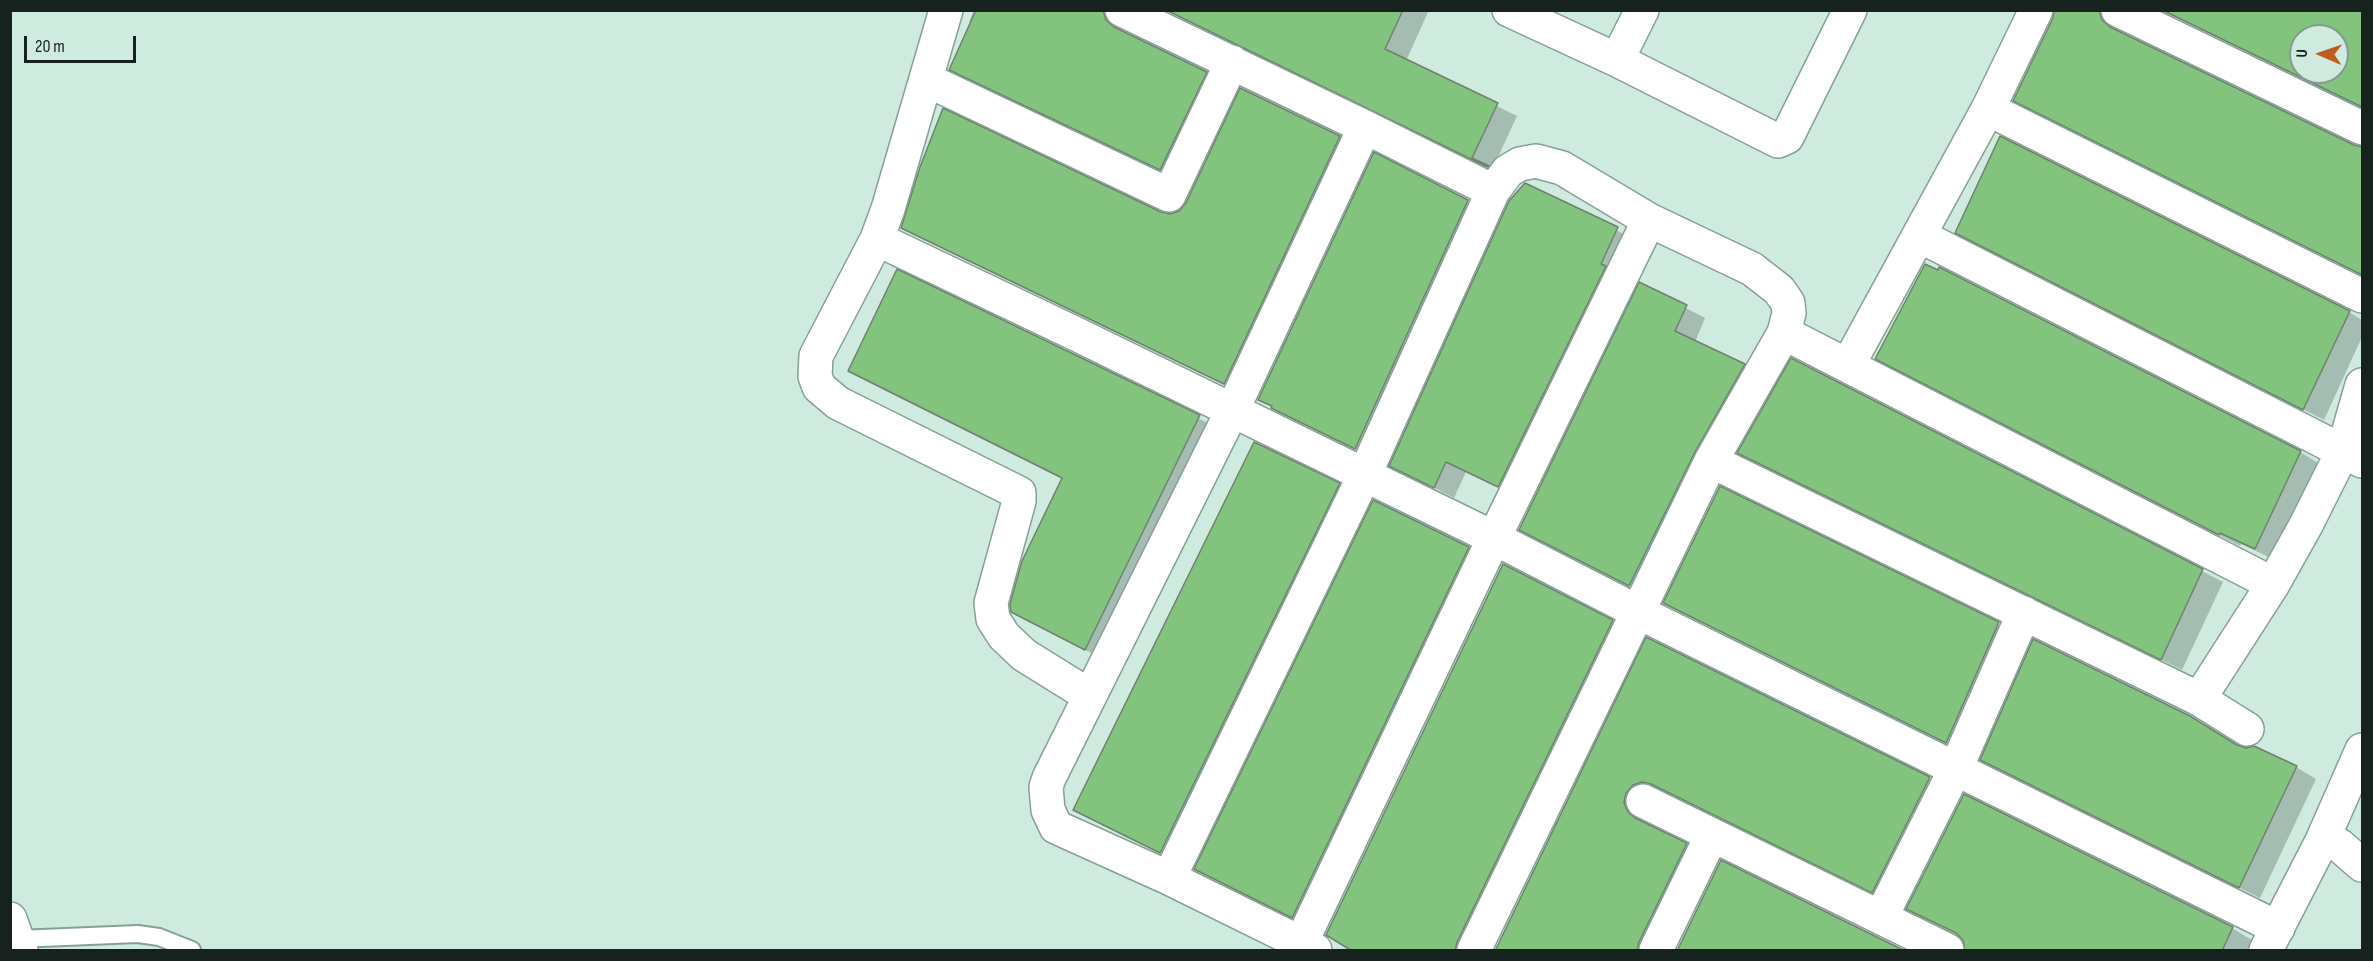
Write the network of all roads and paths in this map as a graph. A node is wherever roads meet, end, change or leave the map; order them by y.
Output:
1 (946, 10) edge
2 (1122, 10) edge
3 (1509, 10) edge
4 (1642, 10) edge
5 (1850, 10) edge
6 (2036, 10) edge
7 (2118, 10) edge
8 (1617, 60) junction
9 (1232, 62) junction
10 (927, 80) junction
11 (1988, 109) junction
12 (1365, 127) junction
13 (2362, 128) edge
14 (1493, 191) junction
15 (1649, 220) junction
16 (1920, 236) junction
17 (877, 240) junction
18 (2362, 296) edge
19 (1784, 333) junction
20 (1848, 365) junction
21 (2362, 385) edge
22 (1232, 411) junction
23 (2353, 456) edge
24 (1711, 461) junction
25 (1364, 476) junction
26 (1494, 538) junction
27 (2273, 584) junction
28 (1638, 612) junction
29 (2024, 613) junction
30 (1090, 696) junction
31 (2199, 699) junction
32 (2247, 729) dead end
33 (2362, 750) edge
34 (1956, 768) junction
35 (1643, 801) dead end
36 (1712, 835) junction
37 (2322, 841) junction
38 (2362, 865) edge
39 (1169, 878) junction
40 (1881, 917) junction
41 (16, 936) edge
42 (2272, 939) edge
43 (1308, 947) edge
44 (192, 951) edge
45 (1474, 951) edge
46 (1656, 951) edge
47 (1947, 951) edge

1 - 10 street
2 - 9 street
3 - 8 street
4 - 8 street
5 - 8 street
6 - 11 street
7 - 13 street
9 - 10 street
9 - 12 street
10 - 17 street
11 - 16 street
11 - 18 street
12 - 14 street
12 - 22 street
14 - 15 street
14 - 25 street
15 - 19 street
15 - 26 street
16 - 20 street
16 - 23 street
17 - 22 street
17 - 30 street
19 - 20 street
19 - 24 street
20 - 27 street
21 - 23 street
22 - 25 street
22 - 30 street
23 - 27 street
24 - 28 street
24 - 29 street
25 - 26 street
25 - 39 street
26 - 28 street
26 - 43 street
27 - 31 street
28 - 34 street
28 - 45 street
29 - 31 street
29 - 34 street
30 - 39 street
31 - 32 street
33 - 37 street
34 - 40 street
34 - 42 street
35 - 36 street
36 - 40 street
36 - 46 street
37 - 38 street
37 - 42 street
39 - 43 street
40 - 47 street
41 - 44 lane

